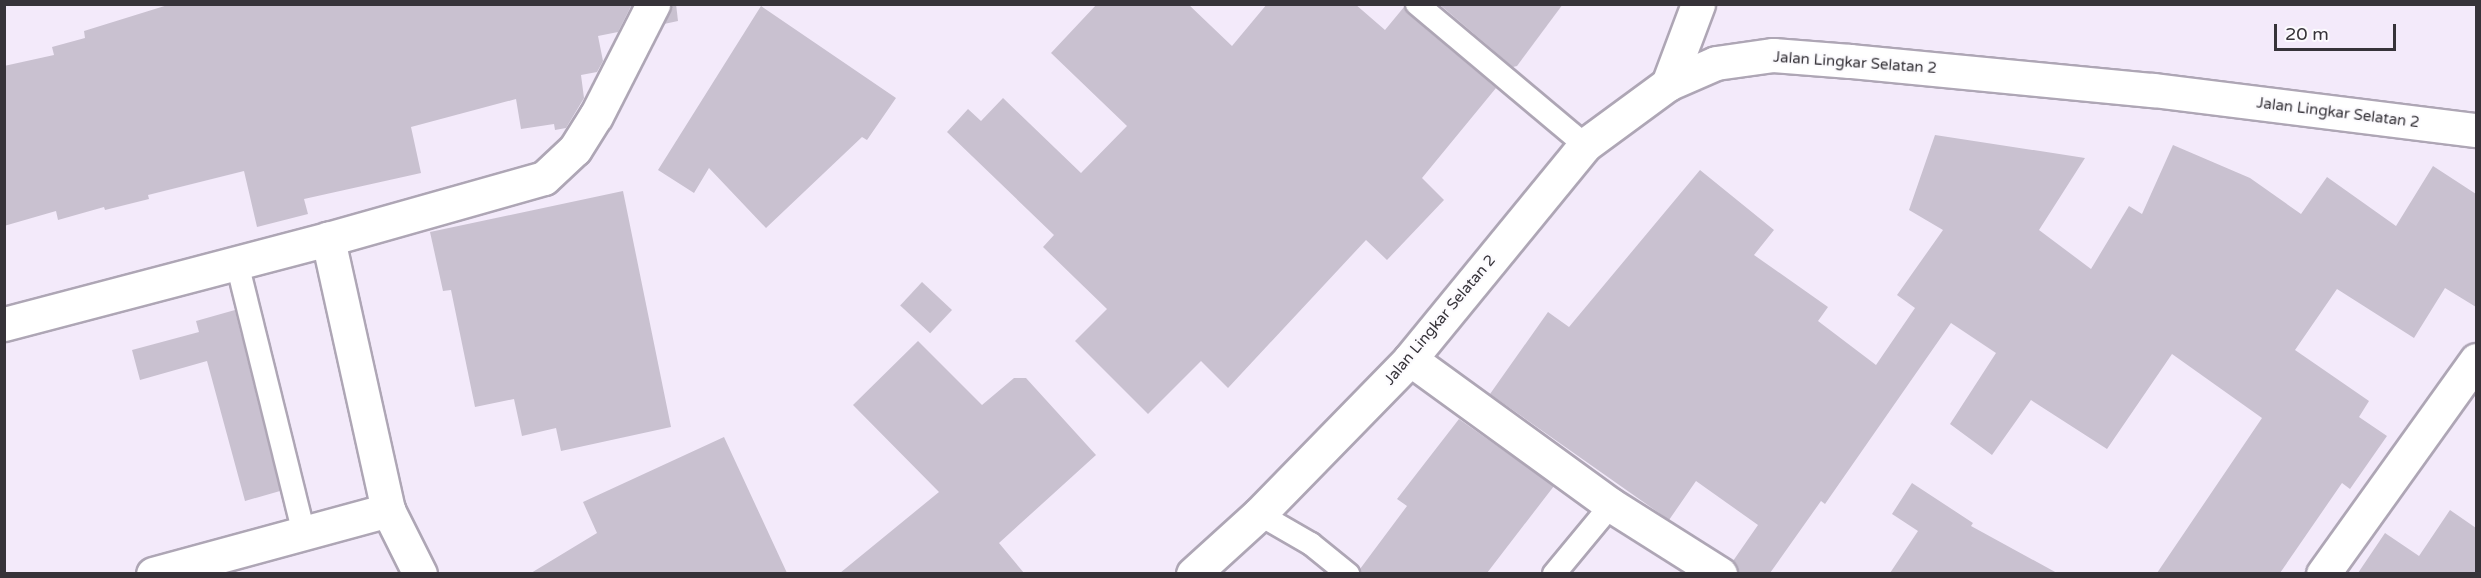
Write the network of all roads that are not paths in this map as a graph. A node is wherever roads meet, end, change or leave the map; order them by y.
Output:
1 (653, 4) edge
2 (1417, 4) edge
3 (1698, 4) edge
4 (1668, 84) junction
5 (2476, 130) edge
6 (1585, 146) junction
7 (328, 239) junction
8 (237, 262) junction
9 (4, 324) edge
10 (1410, 359) junction
11 (2476, 360) edge
12 (1611, 505) junction
13 (388, 510) junction
14 (1259, 514) junction
15 (304, 533) junction
16 (153, 573) edge
17 (420, 573) edge
18 (1193, 573) edge
19 (1348, 573) edge
20 (1554, 573) edge
21 (1720, 573) edge
22 (2323, 573) edge

1 - 7 main road
2 - 6 lane
3 - 4 main road
4 - 5 main road, Jalan Lingkar Selatan 2
4 - 6 main road, Jalan Lingkar Selatan 2
6 - 10 main road, Jalan Lingkar Selatan 2
7 - 8 main road
7 - 13 main road
8 - 9 main road
8 - 15 lane
10 - 12 main road
10 - 14 main road, Jalan Lingkar Selatan 2
11 - 22 main road
12 - 20 lane
12 - 21 main road
13 - 15 main road
13 - 17 main road
14 - 18 main road, Jalan Lingkar Selatan 2
14 - 19 lane
15 - 16 main road

